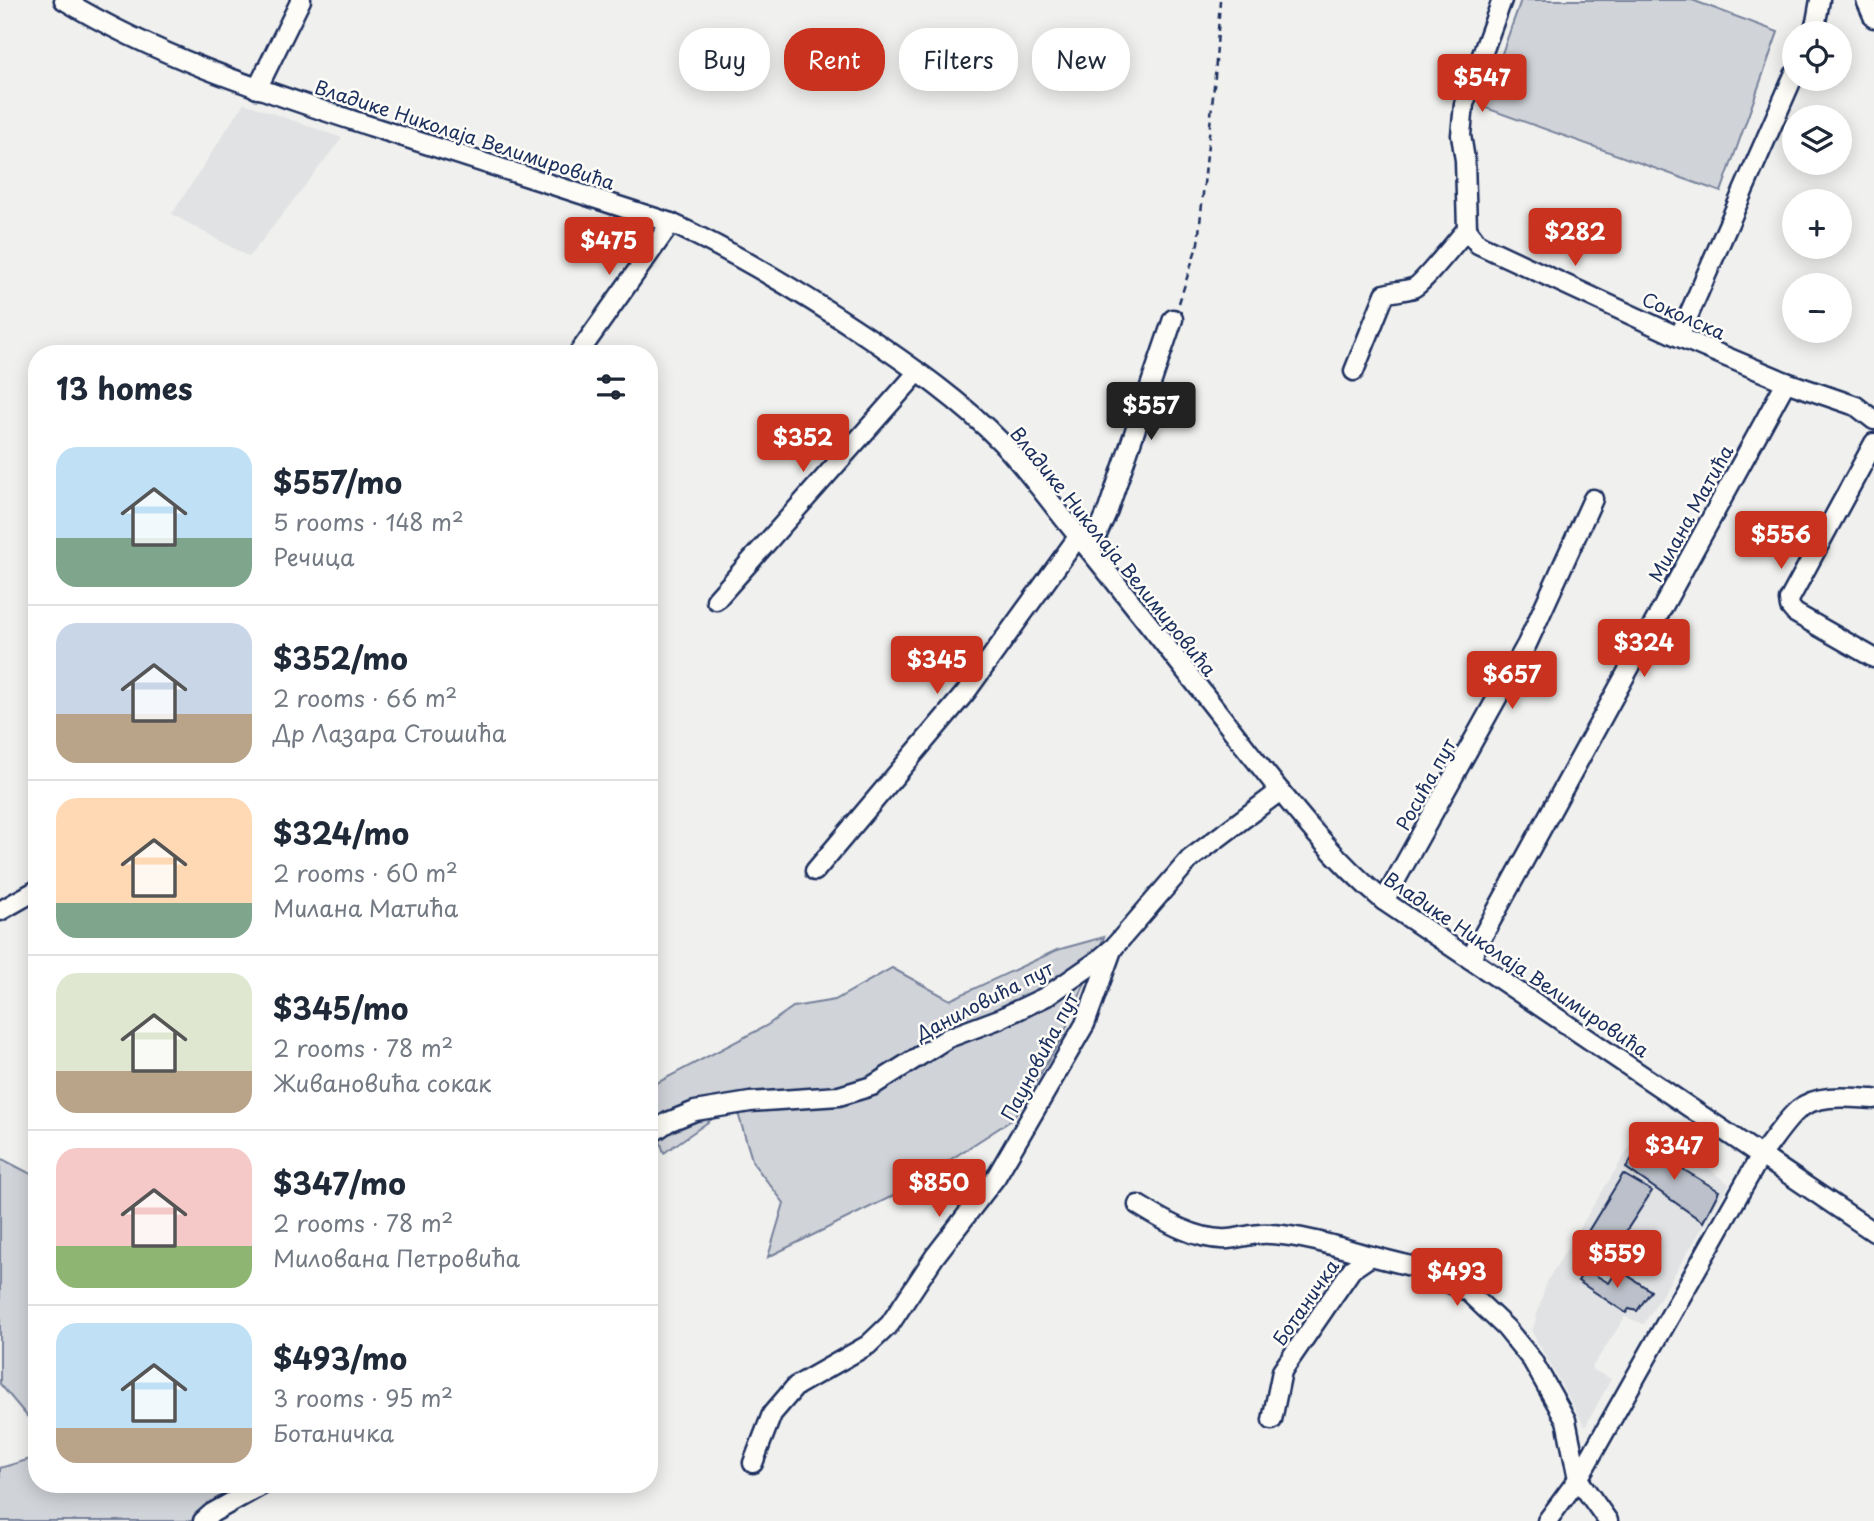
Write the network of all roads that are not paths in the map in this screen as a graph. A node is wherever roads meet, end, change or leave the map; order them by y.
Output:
1 (64, 0) edge
2 (301, 0) edge
3 (1502, 0) edge
4 (1820, 0) edge
5 (1866, 0) edge
6 (1874, 18) edge
7 (1816, 21) edge
8 (257, 89) junction
9 (1787, 91) edge
10 (671, 223) junction
11 (1467, 229) junction
12 (1173, 319) road end
13 (1679, 337) junction
14 (584, 345) edge
15 (1354, 370) dead end
16 (918, 372) junction
17 (1786, 382) junction
18 (1874, 420) edge
19 (1874, 443) edge
20 (1593, 499) dead end
21 (1084, 543) junction
22 (716, 600) dead end
23 (1874, 658) edge
24 (1280, 791) junction
25 (815, 871) dead end
26 (28, 895) edge
27 (1384, 901) junction
28 (0, 911) edge
29 (1114, 947) junction
30 (1470, 959) junction
31 (1874, 1098) edge
32 (658, 1129) edge
33 (1761, 1155) junction
34 (1138, 1205) dead end
35 (1874, 1232) edge
36 (1371, 1256) junction
37 (1272, 1420) dead end
38 (754, 1462) dead end
39 (1578, 1479) junction
40 (248, 1493) edge
41 (203, 1521) edge
42 (1547, 1521) edge
43 (1608, 1521) edge

1 - 8 street, Владике Николаја Велимировића
2 - 8 street
3 - 11 street
4 - 7 street
5 - 6 street
8 - 10 street, Владике Николаја Велимировића
9 - 13 street
10 - 14 street
10 - 16 street, Владике Николаја Велимировића
11 - 13 street, Соколска
11 - 15 street
12 - 21 street
13 - 17 street, Соколска
16 - 21 street, Владике Николаја Велимировића
16 - 22 street
17 - 18 street, Соколска
17 - 30 street, Милана Матића
19 - 23 street
20 - 27 street, Росића пут
21 - 24 street, Владике Николаја Велимировића
21 - 25 street
24 - 27 street, Владике Николаја Велимировића
24 - 29 street, Даниловића пут
26 - 28 street
27 - 30 street, Владике Николаја Велимировића
29 - 32 street, Даниловића пут
29 - 38 street, Пауновића пут
30 - 33 street, Владике Николаја Велимировића
31 - 33 street
33 - 35 street, Владике Николаја Велимировића
33 - 39 street
34 - 36 street
36 - 37 street, Ботаничка
36 - 39 street
39 - 42 street
39 - 43 street
40 - 41 street

